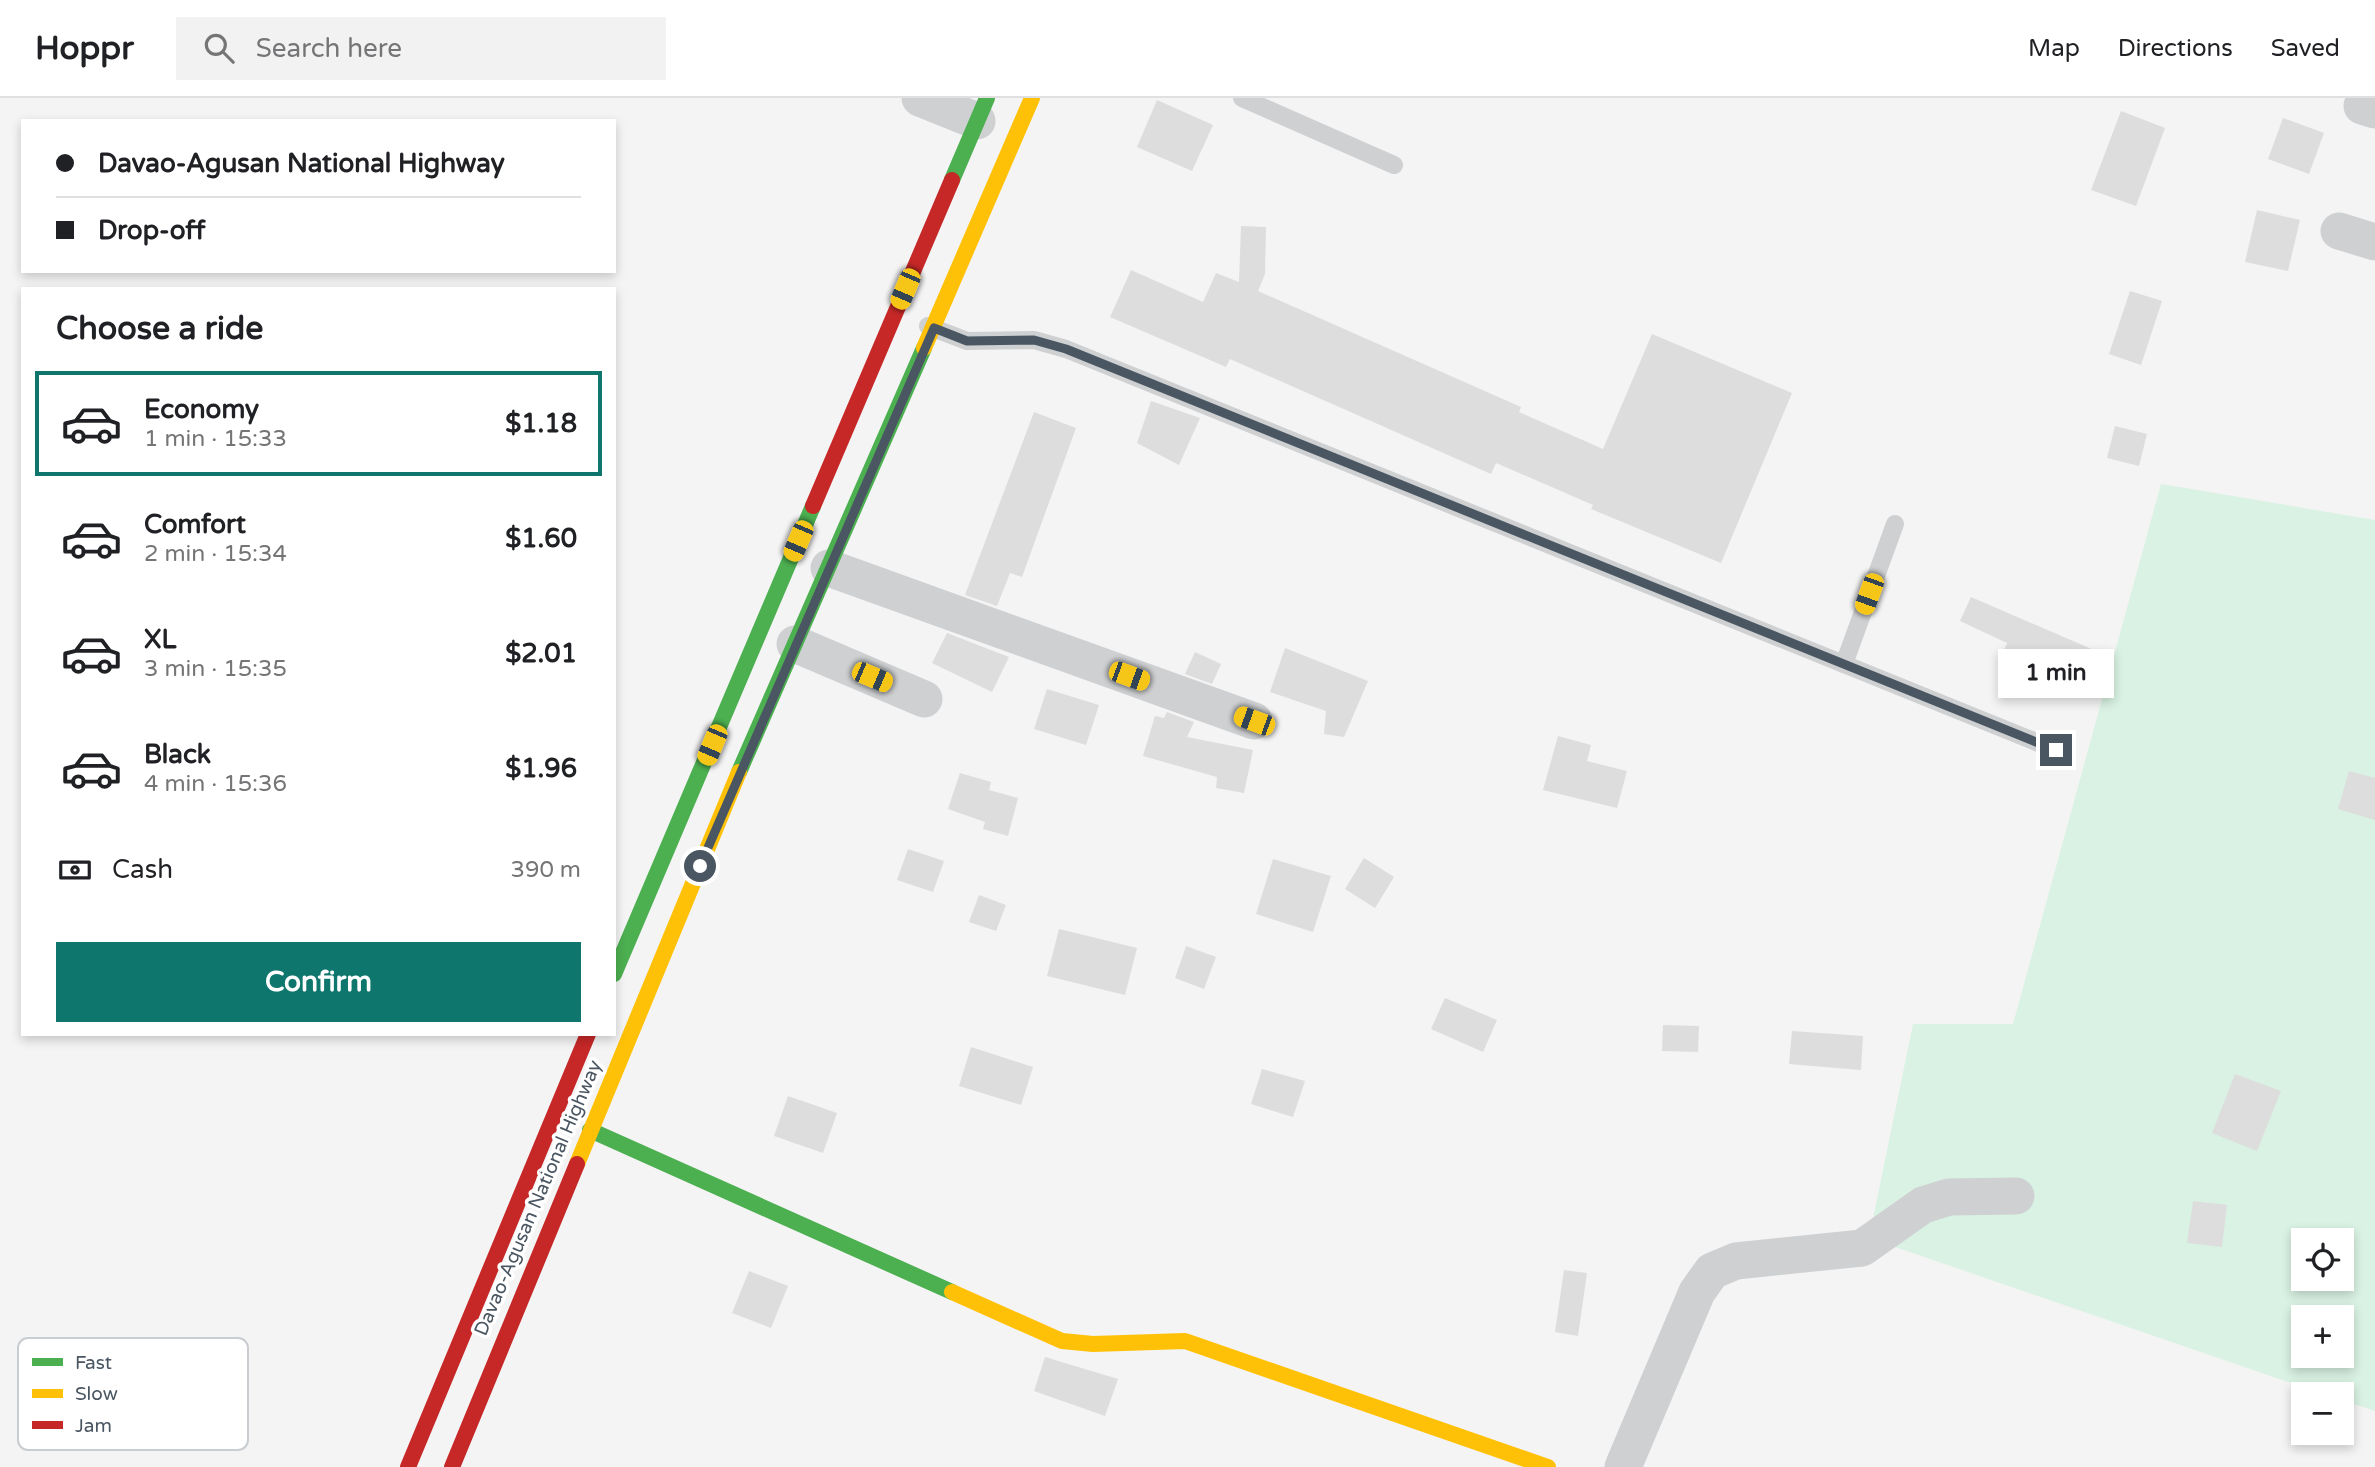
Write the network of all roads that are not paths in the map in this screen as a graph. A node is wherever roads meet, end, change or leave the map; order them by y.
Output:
1 (920, 98) edge
2 (1032, 98) edge
3 (1242, 98) edge
4 (982, 110) edge
5 (1394, 165) dead end
6 (2339, 231) dead end
7 (2375, 242) edge
8 (895, 313) junction
9 (934, 328) junction
10 (1895, 524) dead end
11 (829, 568) junction
12 (795, 644) junction
13 (1844, 664) junction
14 (924, 699) dead end
15 (1254, 721) dead end
16 (2056, 750) dead end
17 (616, 969) edge
18 (616, 1024) edge
19 (589, 1036) edge
20 (610, 1036) edge
21 (586, 1088) junction
22 (590, 1130) junction
23 (2016, 1196) dead end
24 (408, 1467) edge
25 (452, 1467) edge
26 (1548, 1467) edge
27 (1623, 1467) edge

1 - 4 street
2 - 9 main road, Davao-Agusan National Highway
3 - 5 lane
4 - 8 main road
6 - 7 street
8 - 9 lane
8 - 17 main road
9 - 11 main road, Davao-Agusan National Highway
9 - 13 lane
10 - 13 lane
11 - 12 main road, Davao-Agusan National Highway
11 - 15 street
12 - 14 street
12 - 18 main road, Davao-Agusan National Highway
13 - 16 lane
19 - 21 main road, Davao-Agusan National Highway
20 - 21 main road, Davao-Agusan National Highway
21 - 22 main road, Davao-Agusan National Highway
21 - 24 main road, Davao-Agusan National Highway
22 - 25 main road, Davao-Agusan National Highway
22 - 26 main road
23 - 27 street

